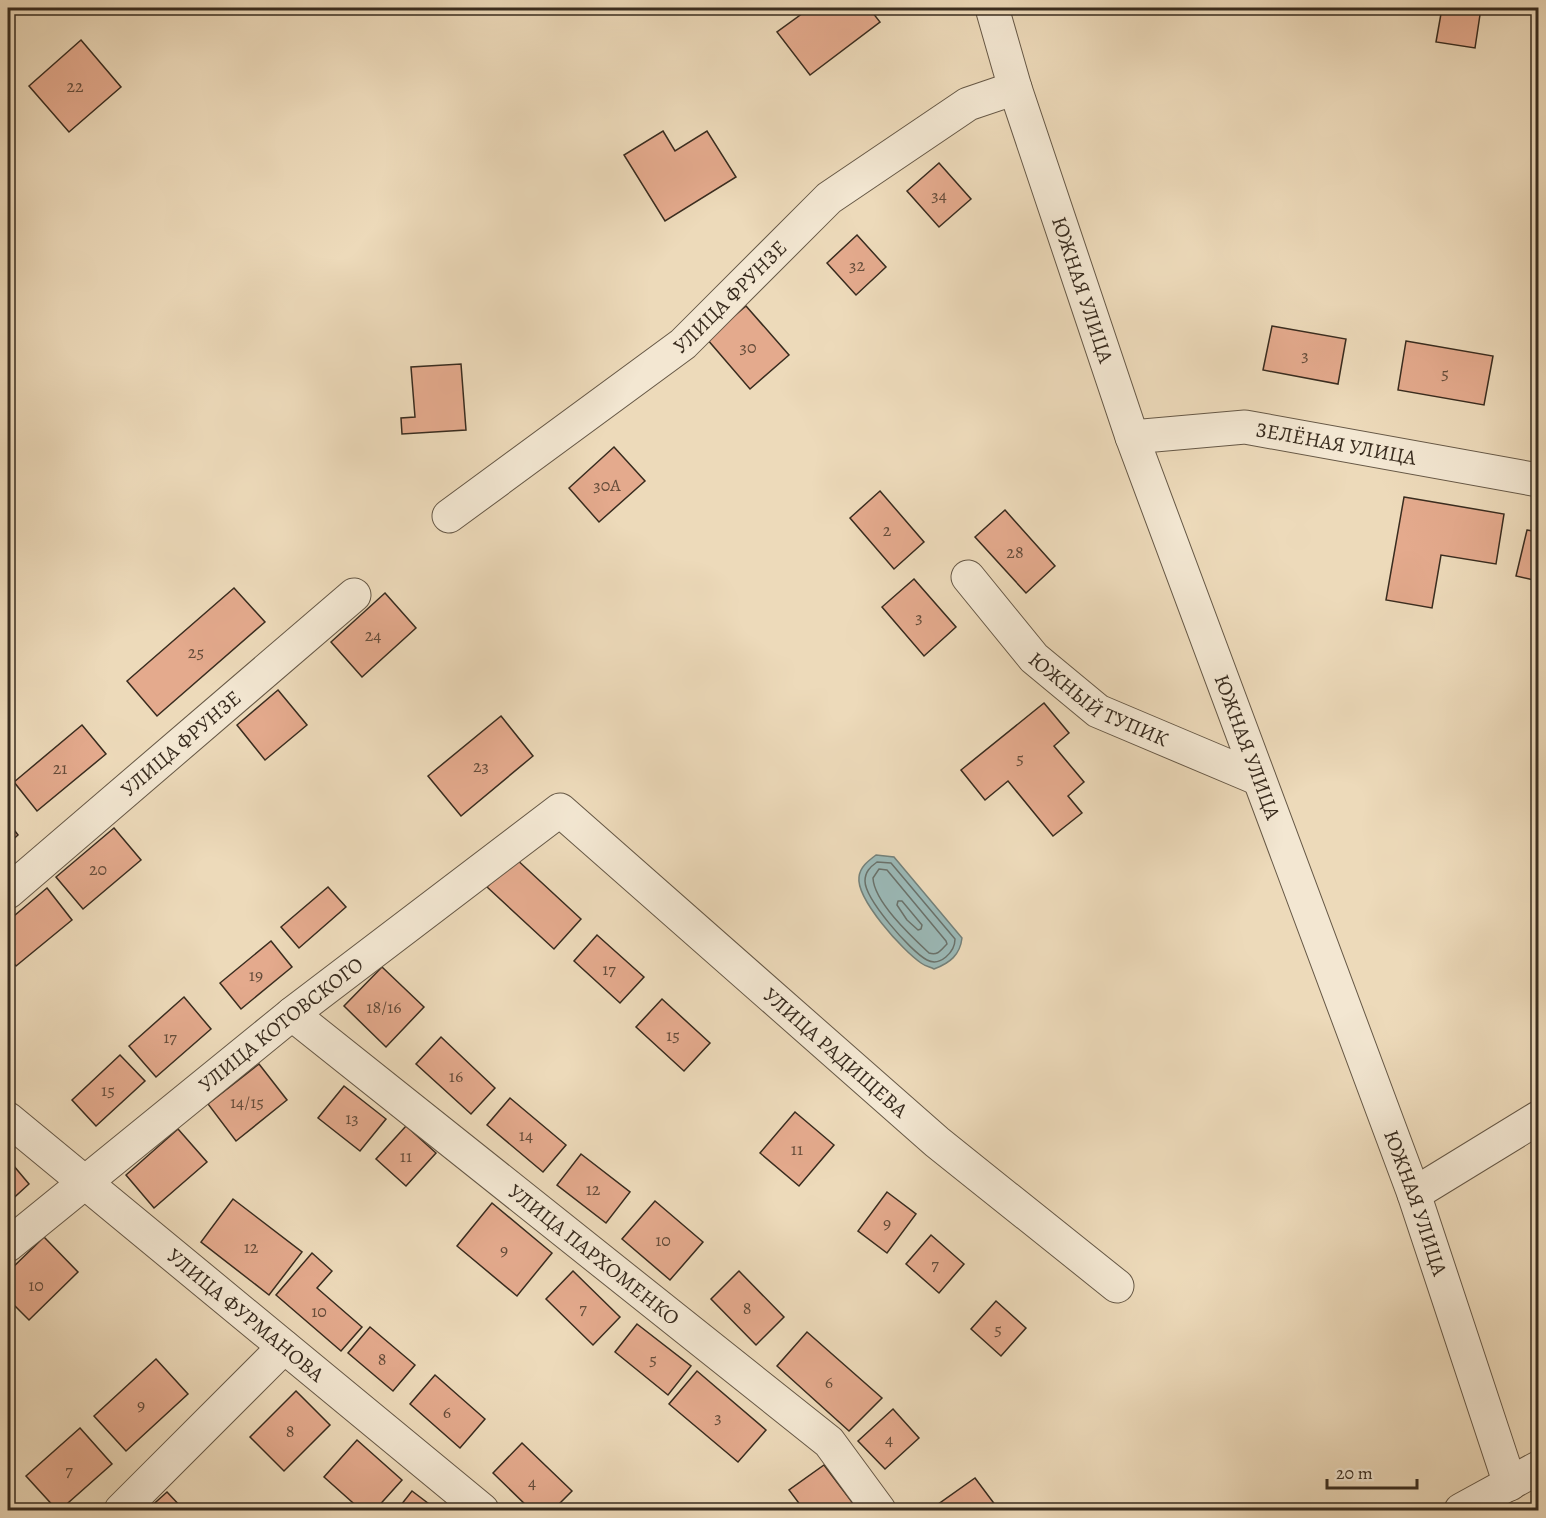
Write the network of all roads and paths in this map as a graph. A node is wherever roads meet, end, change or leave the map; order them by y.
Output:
1 (992, 8) edge
2 (1015, 88) junction
3 (1132, 437) junction
4 (1539, 480) edge
5 (449, 516) dead end
6 (968, 577) dead end
7 (354, 595) dead end
8 (1259, 779) junction
9 (560, 810) joint
10 (8, 892) edge
11 (292, 1014) junction
12 (1539, 1118) edge
13 (8, 1119) edge
14 (83, 1182) junction
15 (1414, 1194) junction
16 (8, 1245) edge
17 (1117, 1286) dead end
18 (284, 1347) junction
19 (1539, 1468) edge
20 (1510, 1484) junction
21 (120, 1510) edge
22 (482, 1510) edge
23 (879, 1510) edge
24 (1461, 1510) edge

1 - 2 street, ЮЖНАЯ УЛИЦА
2 - 3 street, ЮЖНАЯ УЛИЦА
2 - 5 street, УЛИЦА ФРУНЗЕ
3 - 4 street, ЗЕЛЁНАЯ УЛИЦА
3 - 8 street, ЮЖНАЯ УЛИЦА
6 - 8 street, ЮЖНЫЙ ТУПИК
7 - 10 street, УЛИЦА ФРУНЗЕ
8 - 15 street, ЮЖНАЯ УЛИЦА
9 - 11 street, УЛИЦА КОТОВСКОГО
9 - 17 street, УЛИЦА РАДИЩЕВА
11 - 14 street, УЛИЦА КОТОВСКОГО
11 - 23 street, УЛИЦА ПАРХОМЕНКО
12 - 15 street
13 - 14 street, УЛИЦА ФУРМАНОВА
14 - 16 street, УЛИЦА КОТОВСКОГО
14 - 18 street, УЛИЦА ФУРМАНОВА
15 - 20 street, ЮЖНАЯ УЛИЦА
18 - 21 street
18 - 22 street, УЛИЦА ФУРМАНОВА
19 - 20 street
20 - 24 street

